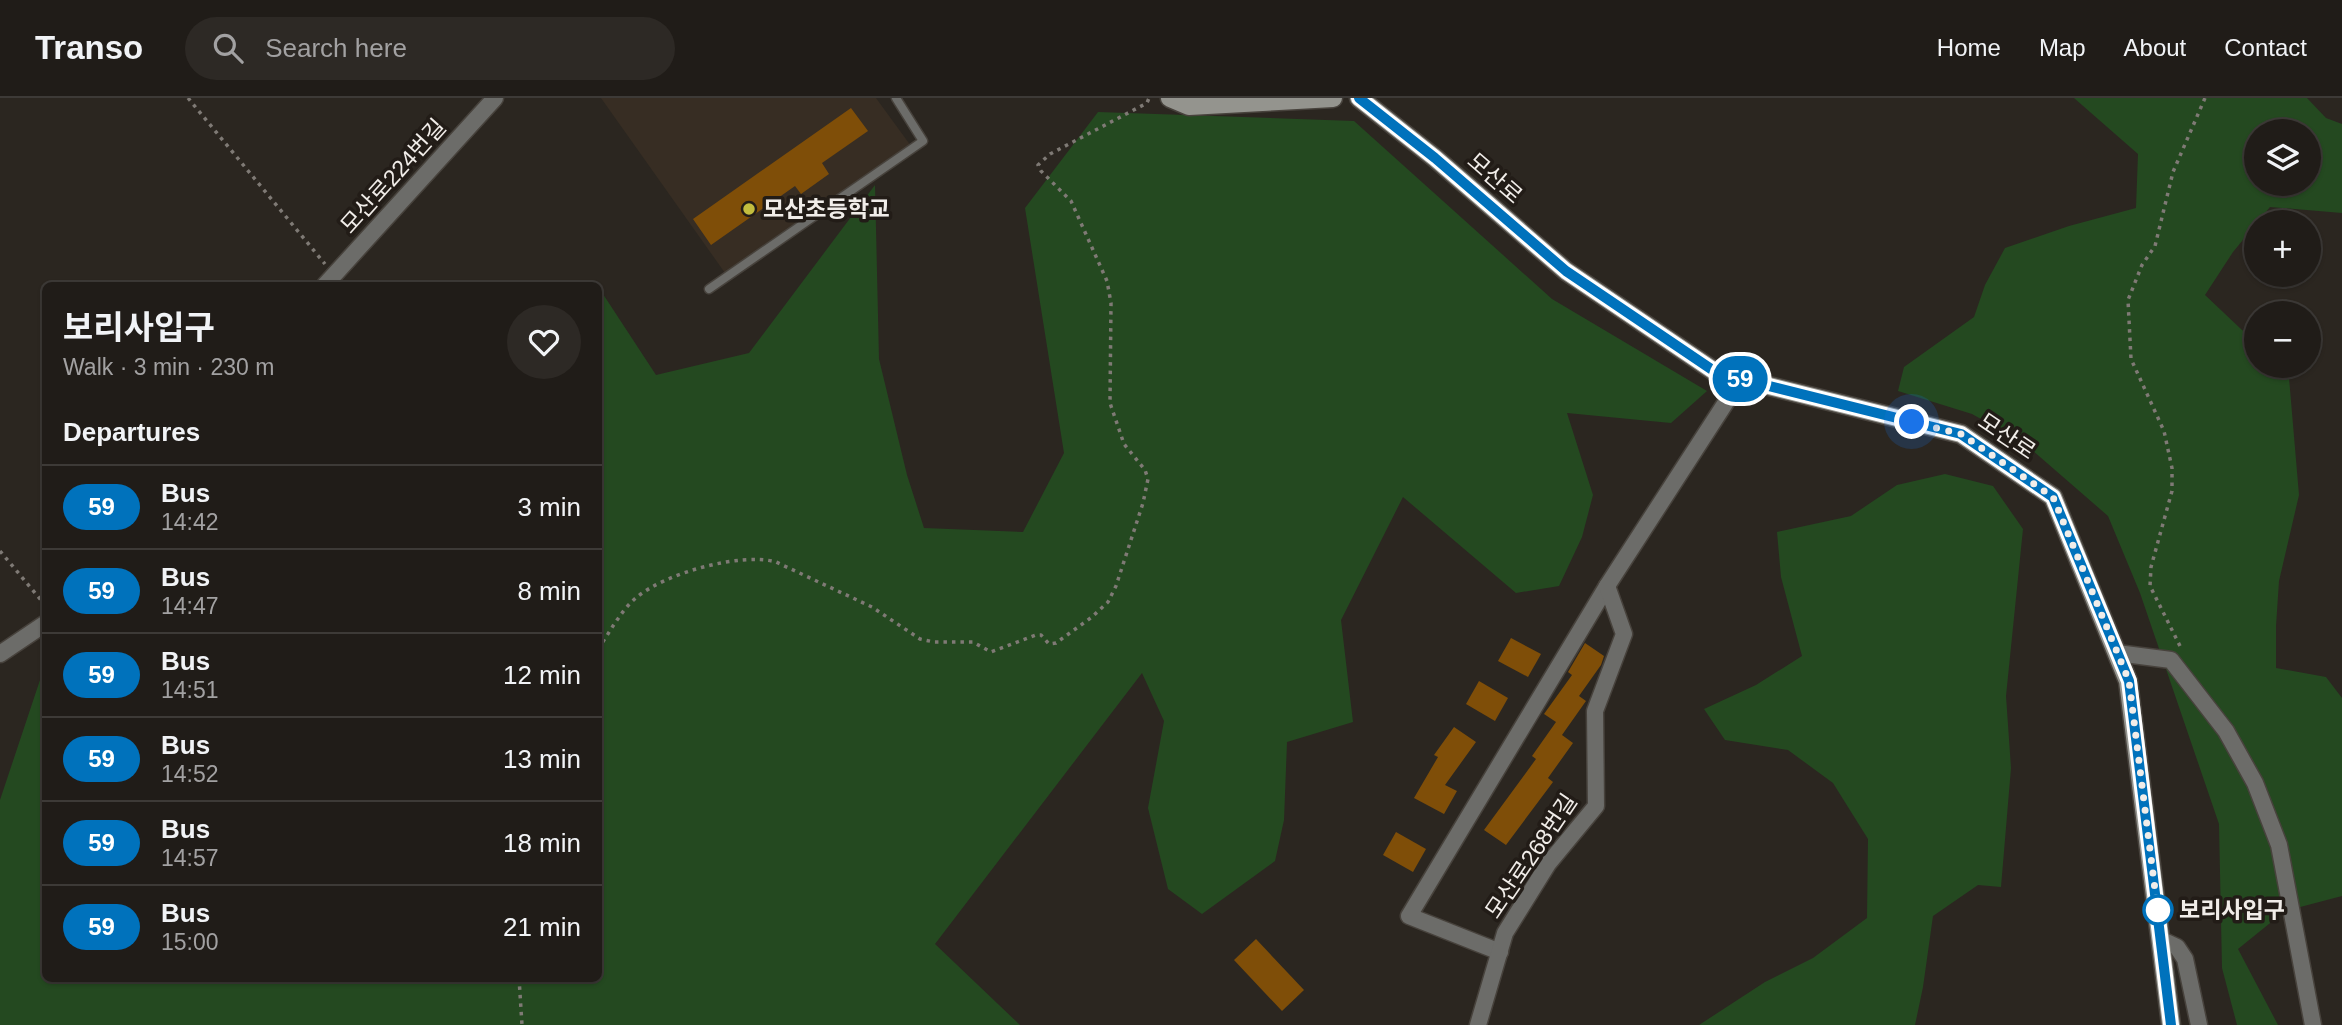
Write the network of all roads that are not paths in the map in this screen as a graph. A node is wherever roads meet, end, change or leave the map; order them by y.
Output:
1 (495, 98) edge
2 (896, 98) edge
3 (1170, 98) edge
4 (1333, 98) edge
5 (1359, 98) edge
6 (330, 280) edge
7 (709, 289) dead end
8 (1741, 379) junction
9 (1607, 586) junction
10 (42, 626) edge
11 (2117, 653) junction
12 (0, 654) edge
13 (2162, 940) junction
14 (1500, 952) junction
15 (1478, 1025) edge
16 (2171, 1025) edge
17 (2199, 1025) edge
18 (2313, 1025) edge

1 - 6 street, 모산로224번길
2 - 7 lane
3 - 4 street
5 - 8 street, 모산로
8 - 9 street
8 - 11 street, 모산로
9 - 14 street, 모산로268번길
9 - 14 street
10 - 12 street
11 - 13 street, 모산로
11 - 18 street
13 - 16 street, 모산로
13 - 17 street
14 - 15 street, 모산로268번길

